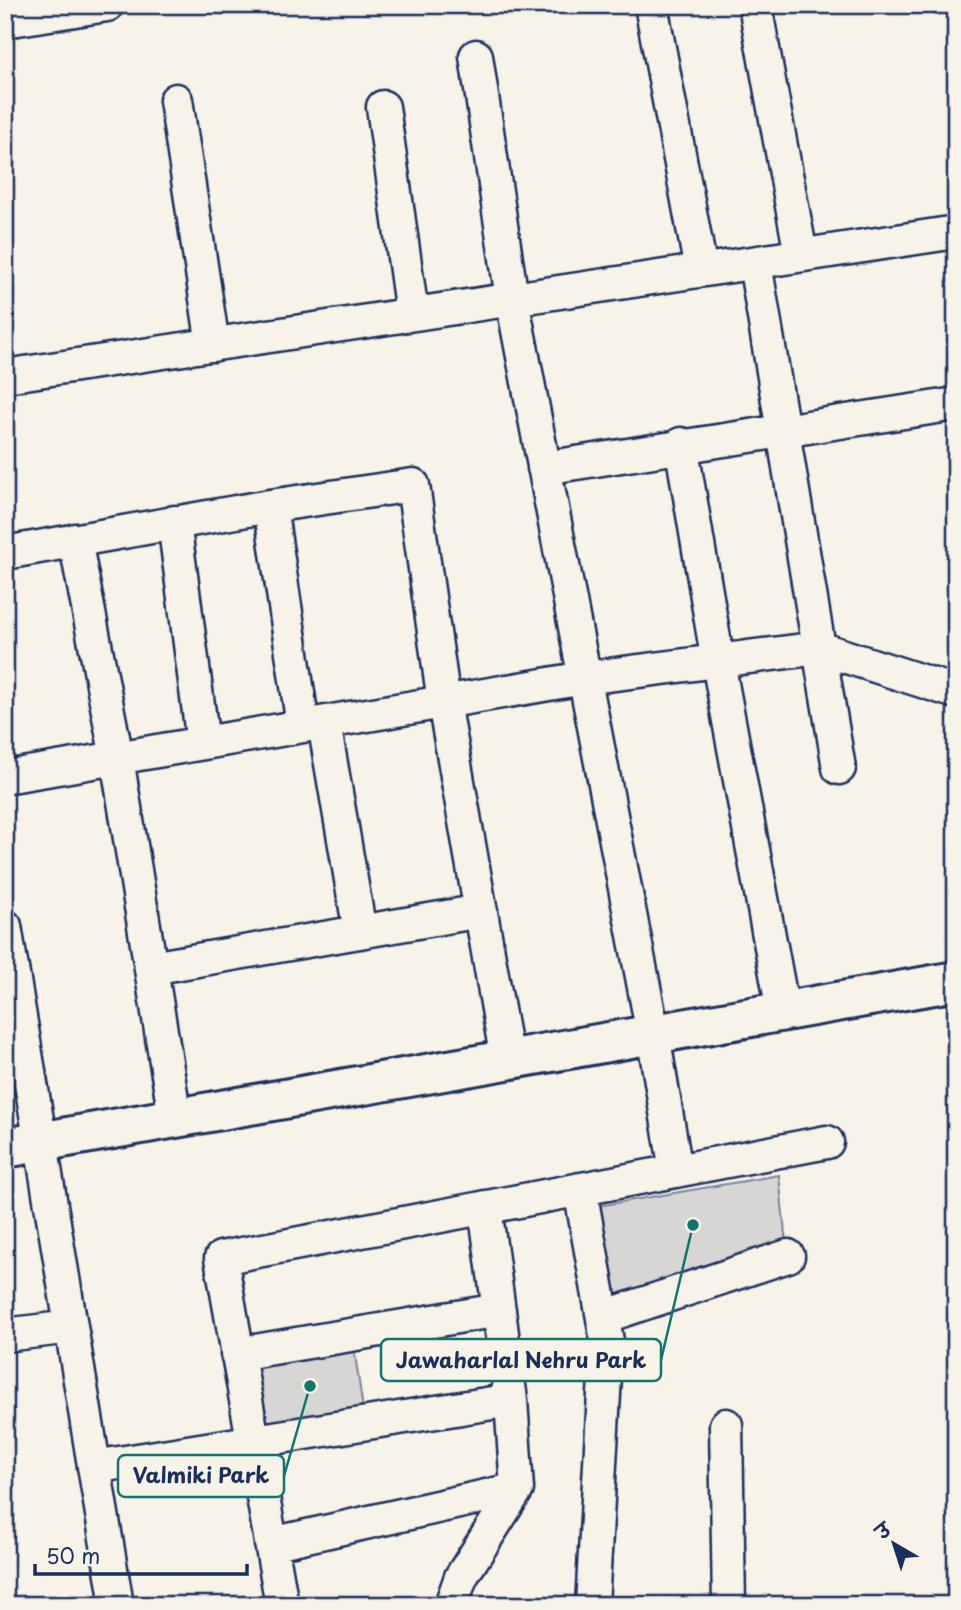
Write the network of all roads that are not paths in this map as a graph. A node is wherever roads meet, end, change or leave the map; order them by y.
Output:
1 (651, 5) edge
2 (755, 5) edge
3 (90, 7) edge
4 (5, 22) edge
5 (476, 56) dead end
6 (176, 100) dead end
7 (383, 107) dead end
8 (956, 232) edge
9 (801, 255) junction
10 (755, 262) junction
11 (701, 270) junction
12 (512, 299) junction
13 (412, 314) junction
14 (213, 345) junction
15 (5, 376) edge
16 (956, 404) edge
17 (783, 429) junction
18 (681, 444) junction
19 (544, 468) junction
20 (270, 506) junction
21 (174, 522) junction
22 (75, 540) junction
23 (5, 553) edge
24 (819, 648) junction
25 (718, 662) junction
26 (584, 678) junction
27 (956, 692) edge
28 (444, 702) junction
29 (313, 724) junction
30 (203, 743) junction
31 (117, 758) junction
32 (839, 768) dead end
33 (5, 777) edge
34 (481, 911) junction
35 (5, 926) edge
36 (360, 932) junction
37 (151, 968) junction
38 (956, 981) edge
39 (783, 1011) junction
40 (653, 1034) junction
41 (508, 1060) junction
42 (175, 1118) junction
43 (827, 1142) dead end
44 (23, 1145) edge
45 (676, 1171) junction
46 (580, 1189) junction
47 (485, 1207) junction
48 (788, 1256) dead end
49 (499, 1310) junction
50 (603, 1317) junction
51 (71, 1327) junction
52 (5, 1335) edge
53 (237, 1354) junction
54 (511, 1399) junction
55 (726, 1425) dead end
56 (251, 1441) junction
57 (94, 1467) junction
58 (517, 1489) junction
59 (271, 1544) junction
60 (117, 1605) edge
61 (282, 1605) edge
62 (451, 1605) edge
63 (592, 1605) edge
64 (729, 1605) edge

1 - 11 street
2 - 9 street
3 - 4 street
5 - 12 street
6 - 14 street
7 - 13 street
8 - 9 street
9 - 10 street
10 - 11 street
10 - 17 street
11 - 12 street
12 - 13 street
12 - 19 street
13 - 14 street
14 - 15 street
16 - 17 street
17 - 18 street
17 - 24 street
18 - 19 street
18 - 25 street
19 - 26 street
20 - 21 street
20 - 28 street
20 - 29 street
21 - 22 street
21 - 30 street
22 - 23 street
22 - 31 street
24 - 25 street
24 - 27 street
24 - 32 street
25 - 26 street
25 - 39 street
26 - 28 street
26 - 40 street
28 - 29 street
28 - 34 street
29 - 30 street
29 - 36 street
30 - 31 street
31 - 33 street
31 - 37 street
34 - 36 street
34 - 41 street
35 - 44 street
36 - 37 street
37 - 42 street
38 - 39 street
39 - 40 street
40 - 41 street
40 - 45 street
41 - 42 street
42 - 44 street
43 - 45 street
44 - 51 street
45 - 46 street
46 - 47 street
46 - 50 street
47 - 49 street
47 - 53 street
48 - 50 street
49 - 53 street
49 - 54 street
50 - 63 street
51 - 52 street
51 - 57 street
53 - 56 street
54 - 56 street
54 - 58 street
55 - 64 street
56 - 57 street
56 - 59 street
57 - 60 street
58 - 59 street
58 - 62 street
59 - 61 street

